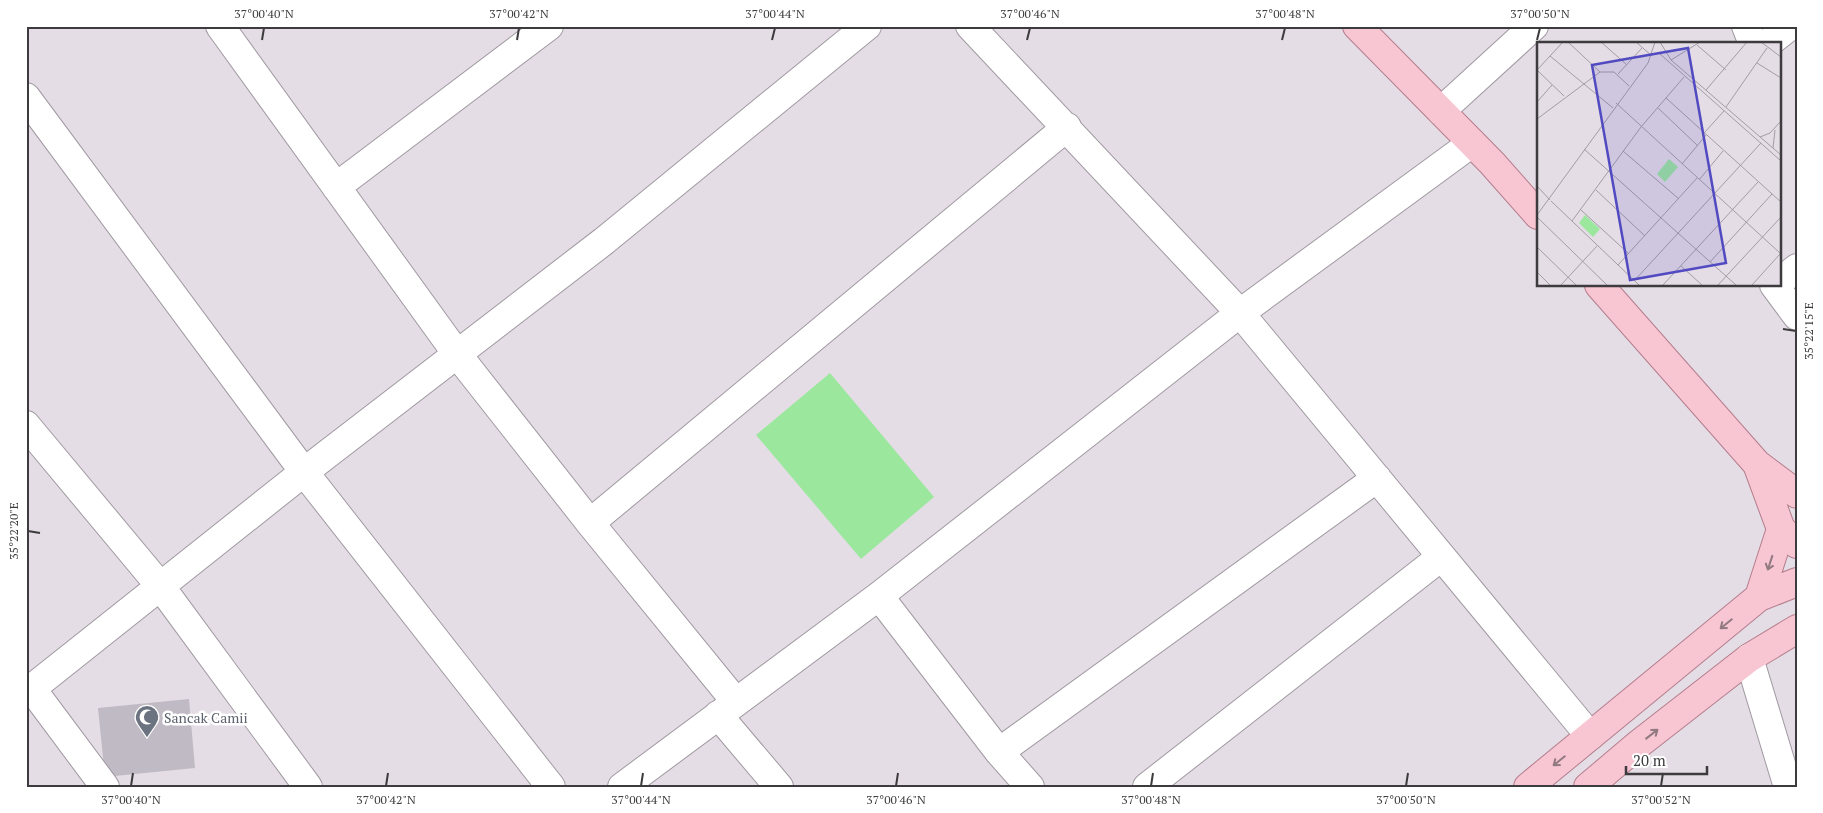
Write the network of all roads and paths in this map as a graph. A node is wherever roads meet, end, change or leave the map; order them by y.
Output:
1 (220, 26) edge
2 (549, 26) edge
3 (867, 26) edge
4 (970, 26) edge
5 (1357, 26) edge
6 (1534, 26) edge
7 (1746, 26) edge
8 (1790, 26) edge
9 (1752, 42) edge
10 (1770, 42) edge
11 (26, 97) edge
12 (1440, 111) junction
13 (1067, 128) junction
14 (1472, 143) junction
15 (336, 187) junction
16 (1537, 214) edge
17 (1797, 268) edge
18 (1780, 281) edge
19 (1600, 286) edge
20 (1775, 286) edge
21 (1240, 313) junction
22 (1797, 316) edge
23 (457, 354) junction
24 (30, 439) edge
25 (1757, 464) junction
26 (304, 472) junction
27 (1377, 478) junction
28 (1797, 494) edge
29 (590, 523) junction
30 (1789, 537) edge
31 (1441, 557) junction
32 (1797, 582) edge
33 (161, 587) junction
34 (879, 596) junction
35 (1759, 597) junction
36 (1797, 629) edge
37 (1749, 658) junction
38 (29, 691) edge
39 (727, 709) junction
40 (1590, 736) junction
41 (999, 752) junction
42 (105, 787) edge
43 (308, 787) edge
44 (551, 787) edge
45 (622, 787) edge
46 (779, 787) edge
47 (1030, 787) edge
48 (1147, 787) edge
49 (1528, 787) edge
50 (1588, 787) edge
51 (1788, 787) edge

1 - 15 street
2 - 15 street
3 - 23 street
4 - 13 street
5 - 12 main road
6 - 12 street
7 - 9 street
8 - 10 street
11 - 26 street
12 - 14 main road
13 - 21 street
13 - 29 street
14 - 16 main road
14 - 21 street
15 - 23 street
17 - 18 street
19 - 25 main road
20 - 22 street
21 - 27 street
21 - 34 street
23 - 26 street
23 - 29 street
24 - 33 street
25 - 28 main road
25 - 30 main road
26 - 33 street
26 - 44 street
27 - 31 street
27 - 41 street
29 - 39 street
30 -> 35 main road
31 - 40 street
31 - 48 street
32 - 35 main road
33 - 38 street
33 - 43 street
34 - 39 street
34 - 41 street
35 -> 40 main road
36 - 37 main road
50 -> 37 main road
37 - 51 street
38 - 42 street
39 - 45 street
39 - 46 street
40 -> 49 main road
41 - 47 street

